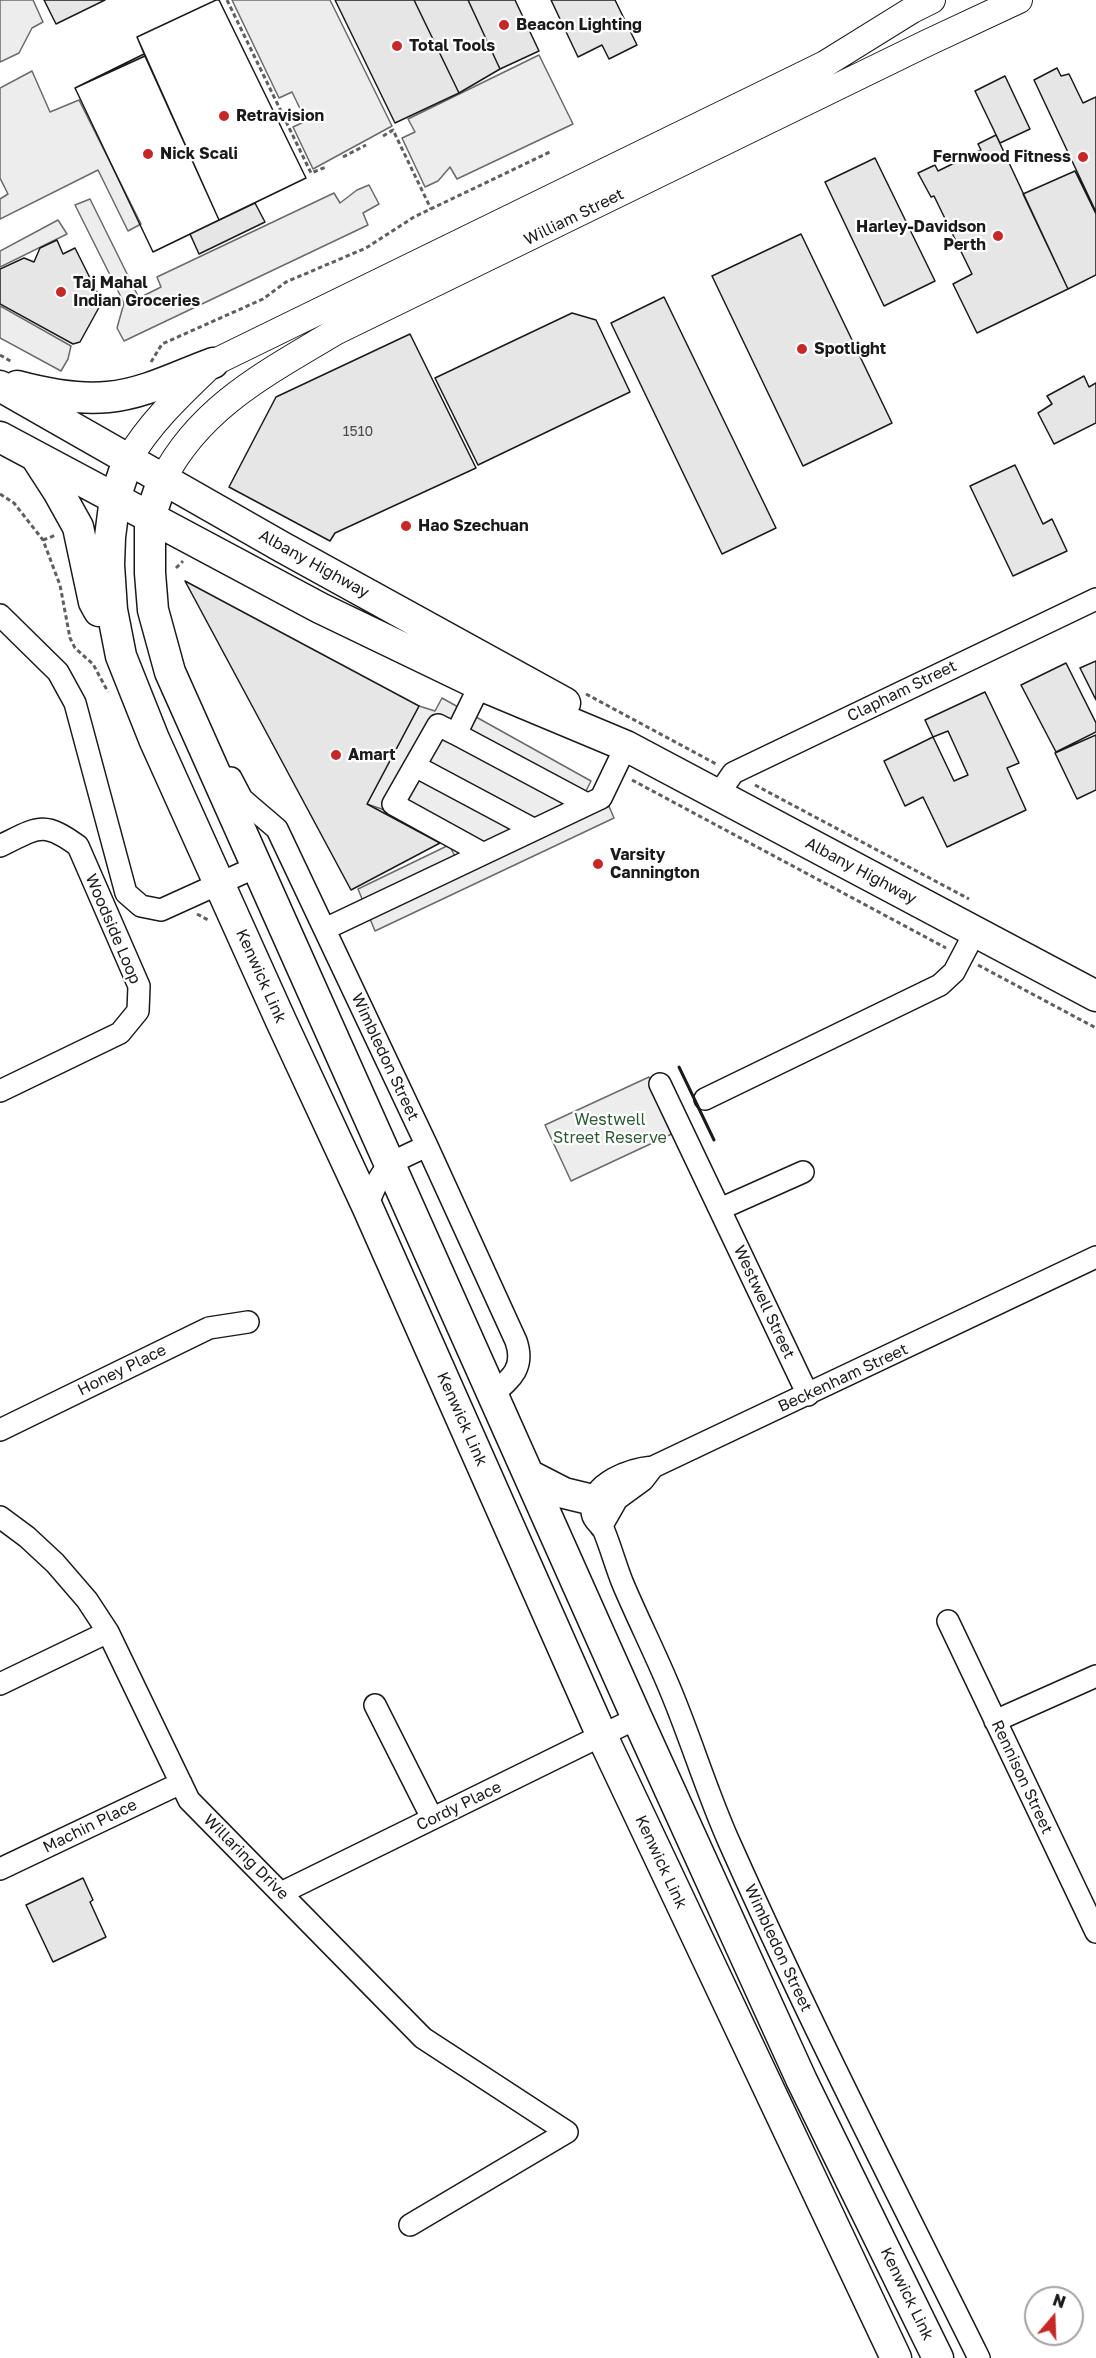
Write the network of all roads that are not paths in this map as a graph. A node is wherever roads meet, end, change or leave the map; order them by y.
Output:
1 (932, 0) edge
2 (1019, 0) edge
3 (213, 363) junction
4 (6, 378) edge
5 (0, 437) edge
6 (35, 455) junction
7 (128, 460) junction
8 (163, 479) junction
9 (115, 498) junction
10 (150, 517) junction
11 (1096, 599) edge
12 (0, 615) edge
13 (122, 656) junction
14 (480, 685) junction
15 (456, 734) junction
16 (198, 735) junction
17 (620, 758) junction
18 (415, 766) junction
19 (725, 784) junction
20 (587, 804) junction
21 (533, 829) junction
22 (0, 846) edge
23 (482, 853) junction
24 (256, 867) junction
25 (219, 885) junction
26 (325, 929) junction
27 (968, 944) junction
28 (1096, 996) edge
29 (660, 1084) dead end
30 (0, 1091) edge
31 (705, 1099) dead end
32 (428, 1146) junction
33 (389, 1163) junction
34 (803, 1172) dead end
35 (367, 1206) junction
36 (720, 1209) junction
37 (1096, 1257) edge
38 (248, 1322) dead end
39 (494, 1394) junction
40 (808, 1395) junction
41 (0, 1430) edge
42 (529, 1475) junction
43 (597, 1514) junction
44 (0, 1517) edge
45 (948, 1621) dead end
46 (108, 1632) junction
47 (1096, 1676) edge
48 (0, 1684) edge
49 (375, 1705) dead end
50 (637, 1718) junction
51 (995, 1721) junction
52 (602, 1736) junction
53 (181, 1783) junction
54 (432, 1818) junction
55 (0, 1869) edge
56 (281, 1893) junction
57 (1096, 1932) edge
58 (410, 2225) dead end
59 (896, 2358) edge
60 (938, 2358) edge
61 (979, 2358) edge

1 - 3 main road, William Street
2 - 8 main road, William Street
3 - 4 highway
3 - 7 main road, William Street
4 - 7 highway, Albany Highway
5 - 6 highway, Albany Highway
6 - 9 highway, Albany Highway
6 - 13 highway
7 - 8 highway, Albany Highway
7 - 9 highway, Kenwick Link
8 - 10 highway, Kenwick Link
8 - 17 highway, Albany Highway
9 - 10 highway, Albany Highway
9 - 13 highway, Kenwick Link
10 - 14 highway, Albany Highway
10 - 16 highway, Kenwick Link
11 - 19 street, Clapham Street
12 - 25 street
13 - 25 highway, Kenwick Link
14 - 15 street
14 - 17 highway, Albany Highway
15 - 18 street
15 - 20 street
16 - 24 highway, Kenwick Link
16 - 26 street, Wimbledon Street
17 - 19 highway, Albany Highway
17 - 20 street
18 - 21 street
18 - 23 street
19 - 27 highway, Albany Highway
20 - 21 street
21 - 23 street
22 - 30 street, Woodside Loop
23 - 26 street
24 - 25 street
24 - 33 highway, Kenwick Link
25 - 35 highway, Kenwick Link
26 - 32 street, Wimbledon Street
27 - 28 highway, Albany Highway
27 - 31 street
29 - 36 street, Westwell Street
32 - 33 street
32 - 39 street, Wimbledon Street
33 - 35 street
33 - 39 highway, Kenwick Link
34 - 36 street
35 - 52 highway, Kenwick Link
36 - 40 street, Westwell Street
37 - 40 street, Beckenham Street
38 - 41 street, Honey Place
39 - 42 highway, Kenwick Link
40 - 43 street, Beckenham Street
42 - 43 highway
42 - 50 highway, Kenwick Link
43 - 61 street, Wimbledon Street
44 - 46 street, Willaring Drive
45 - 51 street, Rennison Street
46 - 48 street
46 - 53 street, Willaring Drive
47 - 51 street
49 - 54 street
50 - 52 street, Cordy Place
50 - 60 highway, Kenwick Link
51 - 57 street, Rennison Street
52 - 54 street, Cordy Place
52 - 59 highway, Kenwick Link
53 - 55 street, Machin Place
53 - 56 street, Willaring Drive
54 - 56 street, Cordy Place
56 - 58 street, Willaring Drive

